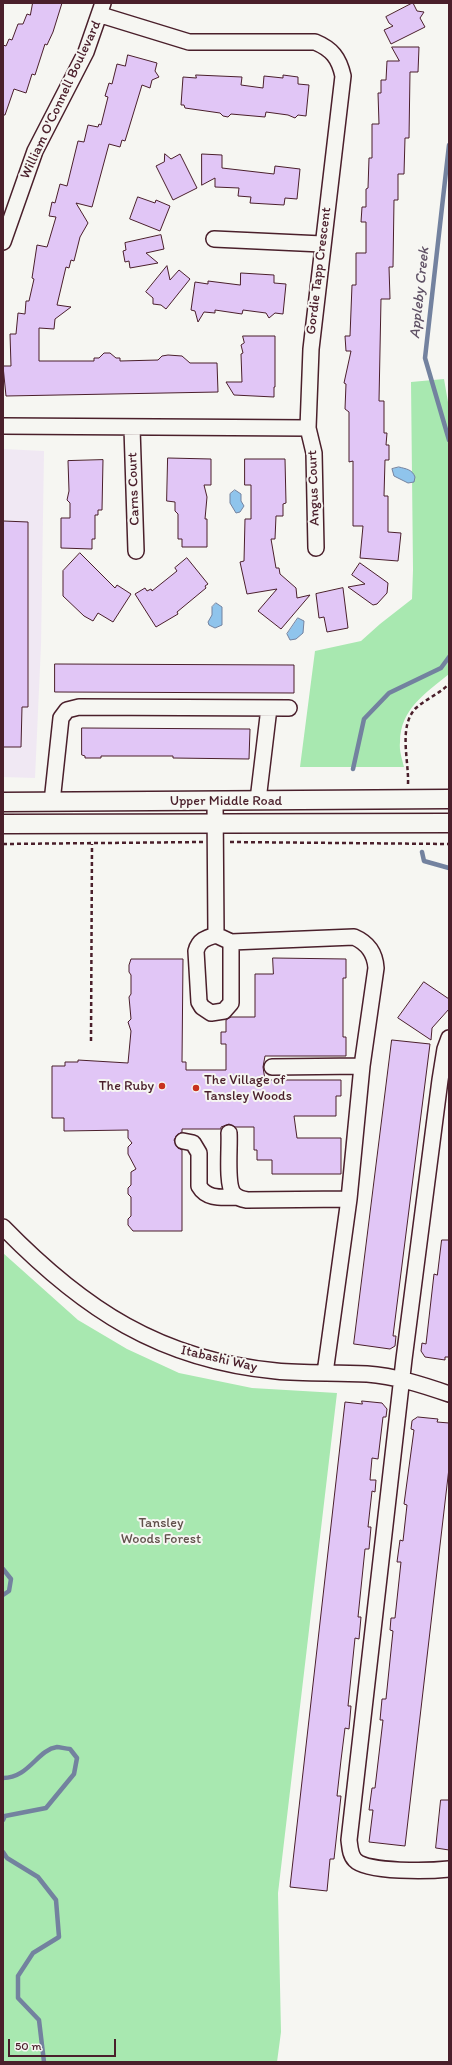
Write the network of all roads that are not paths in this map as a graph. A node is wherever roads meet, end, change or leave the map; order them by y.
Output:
1 (102, 9) edge
2 (214, 239) dead end
3 (3, 242) edge
4 (322, 244) junction
5 (3, 426) edge
6 (132, 428) junction
7 (308, 428) junction
8 (316, 548) dead end
9 (136, 551) dead end
10 (269, 708) junction
11 (290, 708) dead end
12 (449, 799) edge
13 (258, 800) junction
14 (215, 801) junction
15 (3, 802) edge
16 (52, 802) junction
17 (449, 823) edge
18 (3, 824) edge
19 (215, 824) junction
20 (216, 936) junction
21 (231, 942) junction
22 (449, 1038) edge
23 (362, 1066) junction
24 (272, 1067) dead end
25 (229, 1133) dead end
26 (183, 1141) dead end
27 (237, 1197) junction
28 (349, 1198) junction
29 (3, 1227) edge
30 (325, 1373) junction
31 (402, 1380) junction
32 (449, 1394) edge
33 (449, 1869) edge

1 - 3 street, William O'Connell Boulevard
1 - 4 street, Gordie Tapp Crescent
2 - 4 street
4 - 7 street, Gordie Tapp Crescent
5 - 6 street
6 - 7 street
6 - 9 street, Carns Court
7 - 8 street, Angus Court
10 - 11 street
10 - 13 street
10 - 16 street
12 - 13 main road, Upper Middle Road
13 - 14 main road, Upper Middle Road
14 - 16 main road, Upper Middle Road
14 - 19 street
15 - 16 main road, Upper Middle Road
17 - 19 main road, Upper Middle Road
18 - 19 main road, Upper Middle Road
19 - 20 street
20 - 21 street
20 - 21 street
21 - 23 street
22 - 31 street
23 - 24 street
23 - 28 street
25 - 27 street
26 - 27 street
27 - 28 street
28 - 30 street
29 - 30 street, Itabashi Way
30 - 31 street, Itabashi Way
31 - 32 street, Itabashi Way
31 - 33 street

